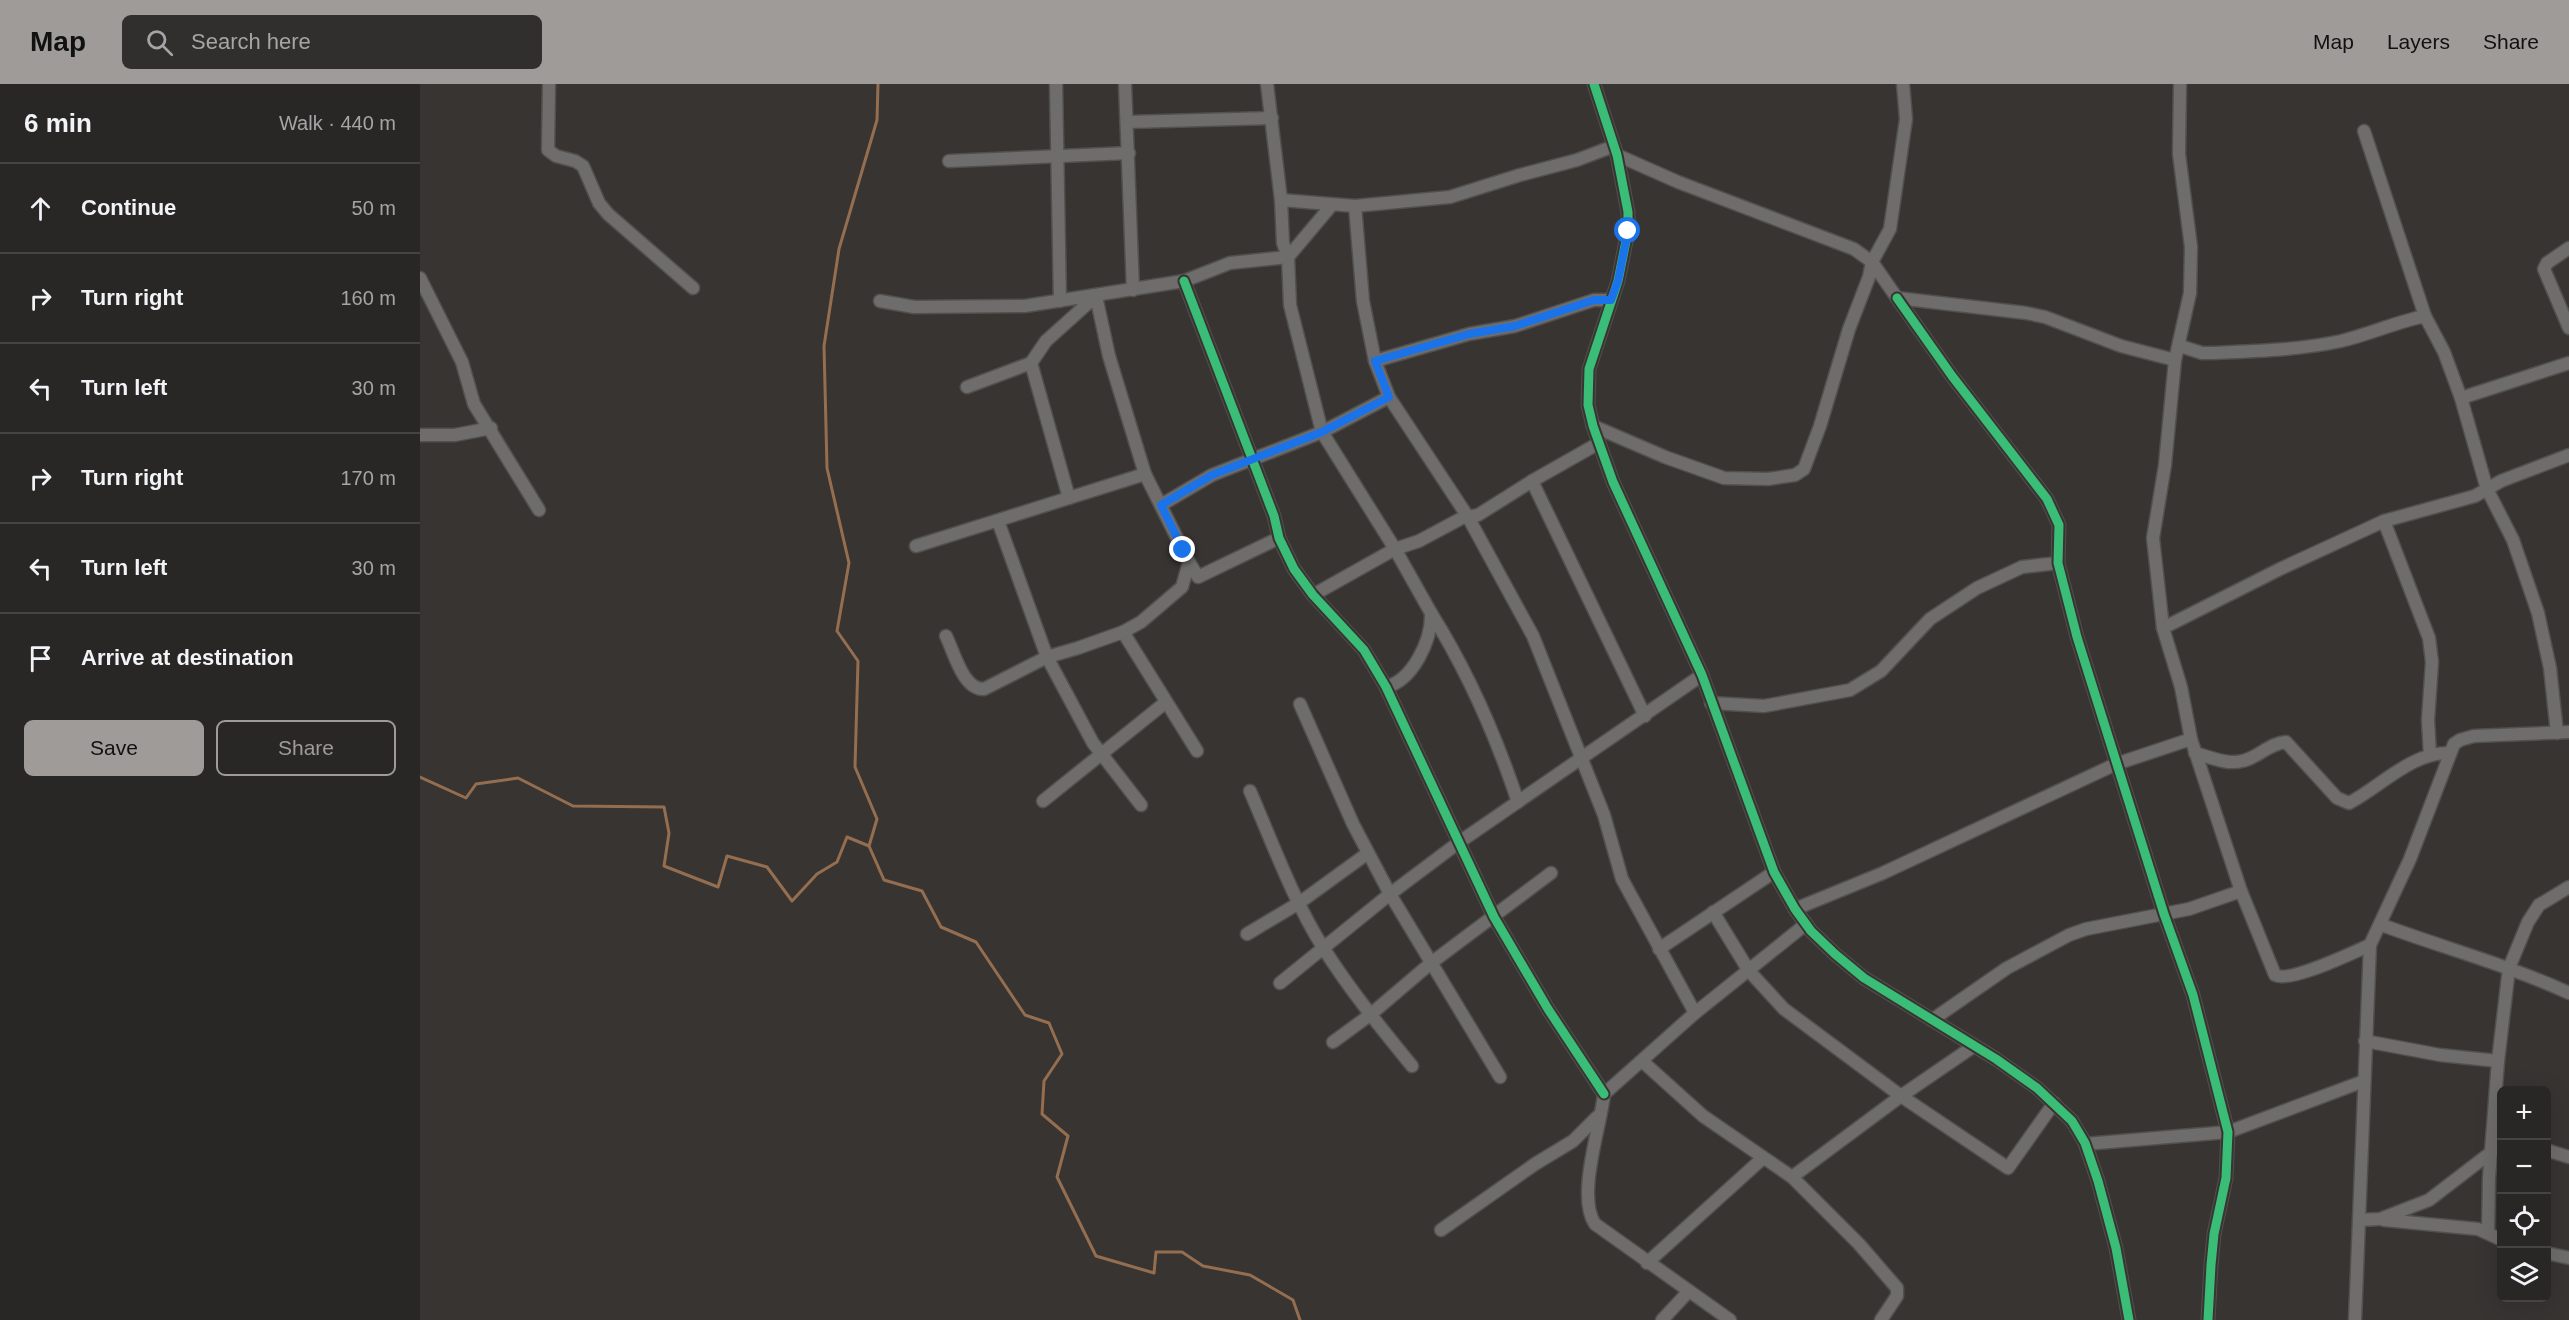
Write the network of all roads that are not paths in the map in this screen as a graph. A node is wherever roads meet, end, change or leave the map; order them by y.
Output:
1 (549, 84) edge
2 (1056, 84) edge
3 (1125, 84) edge
4 (1267, 84) edge
5 (1594, 84) edge
6 (1903, 84) edge
7 (2181, 84) edge
8 (1272, 118) junction
9 (1128, 122) junction
10 (2364, 131) dead end
11 (1616, 151) junction
12 (1129, 153) junction
13 (1058, 156) junction
14 (949, 161) dead end
15 (1281, 200) junction
16 (1331, 206) junction
17 (1355, 206) junction
18 (2569, 248) edge
19 (1288, 257) junction
20 (1872, 262) junction
21 (420, 278) edge
22 (1184, 281) junction
23 (693, 288) dead end
24 (1133, 291) junction
25 (1096, 296) junction
26 (1897, 298) junction
27 (1611, 300) junction
28 (880, 301) dead end
29 (1060, 301) junction
30 (2425, 316) junction
31 (2569, 328) edge
32 (2180, 346) junction
33 (2175, 360) junction
34 (1375, 361) junction
35 (1031, 363) junction
36 (2569, 363) edge
37 (967, 387) dead end
38 (1389, 397) junction
39 (2461, 398) junction
40 (1593, 426) junction
41 (491, 428) junction
42 (1322, 432) junction
43 (420, 435) edge
44 (1599, 443) junction
45 (2569, 455) edge
46 (1251, 458) junction
47 (1145, 474) junction
48 (1532, 481) junction
49 (2487, 489) junction
50 (1069, 498) junction
51 (1161, 505) junction
52 (539, 510) dead end
53 (1468, 517) junction
54 (998, 521) junction
55 (2384, 521) junction
56 (1279, 538) junction
57 (915, 546) dead end
58 (1395, 549) junction
59 (1189, 562) junction
60 (2058, 563) junction
61 (1313, 595) junction
62 (1431, 613) junction
63 (2163, 628) junction
64 (1123, 632) junction
65 (946, 636) dead end
66 (1047, 657) junction
67 (1702, 675) junction
68 (1386, 687) junction
69 (1166, 702) junction
70 (1712, 703) junction
71 (1300, 704) dead end
72 (1646, 716) junction
73 (2563, 733) edge
74 (2191, 739) junction
75 (1197, 751) dead end
76 (1099, 753) junction
77 (2195, 753) junction
78 (2450, 753) junction
79 (2430, 755) junction
80 (1582, 757) junction
81 (2115, 764) junction
82 (1250, 791) dead end
83 (1044, 801) dead end
84 (1518, 802) junction
85 (1141, 806) dead end
86 (1458, 843) junction
87 (1368, 853) junction
88 (1774, 872) junction
89 (1551, 873) dead end
90 (2569, 888) edge
91 (2241, 891) junction
92 (1390, 894) junction
93 (1299, 903) junction
94 (1795, 909) junction
95 (1713, 912) junction
96 (2164, 914) junction
97 (1494, 917) junction
98 (1806, 924) junction
99 (2382, 925) junction
100 (1247, 934) dead end
101 (2370, 945) junction
102 (1323, 948) junction
103 (1659, 949) junction
104 (1431, 963) junction
105 (2509, 968) junction
106 (1749, 972) junction
107 (1280, 983) dead end
108 (2569, 993) edge
109 (1695, 1013) junction
110 (1370, 1015) junction
111 (1932, 1020) junction
112 (2365, 1041) junction
113 (1333, 1042) dead end
114 (1974, 1046) junction
115 (1642, 1061) junction
116 (2498, 1061) junction
117 (1412, 1066) dead end
118 (1500, 1077) dead end
119 (2364, 1081) junction
120 (1604, 1094) junction
121 (1901, 1096) junction
122 (2054, 1103) junction
123 (1602, 1112) junction
124 (2228, 1132) junction
125 (2497, 1140) edge
126 (2085, 1144) junction
127 (2497, 1147) edge
128 (2551, 1151) edge
129 (2569, 1157) edge
130 (1762, 1158) junction
131 (1792, 1177) junction
132 (2380, 1219) junction
133 (2359, 1220) junction
134 (1441, 1230) dead end
135 (2488, 1233) junction
136 (2497, 1238) edge
137 (2551, 1254) edge
138 (2569, 1258) edge
139 (1647, 1263) junction
140 (1689, 1291) junction
141 (1662, 1320) edge
142 (1730, 1320) edge
143 (1881, 1320) edge
144 (2129, 1320) edge
145 (2208, 1320) edge
146 (2355, 1320) edge

1 - 23 street
2 - 13 street
3 - 9 street
4 - 8 street
5 - 11 street
6 - 20 street
7 - 32 street
8 - 9 street
8 - 15 street
9 - 12 street
10 - 30 street
11 - 17 street
11 - 20 street
11 - 27 street
12 - 13 street
12 - 24 street
13 - 14 street
13 - 29 street
15 - 16 street
15 - 19 street
16 - 17 street
16 - 19 street
17 - 34 street
18 - 31 street
19 - 22 street
19 - 42 street
20 - 26 street
20 - 40 street
21 - 41 street
22 - 24 street
22 - 46 street
24 - 25 street
25 - 29 street
25 - 35 street
25 - 47 street
26 - 33 street
26 - 60 street
27 - 34 street
27 - 40 street
28 - 29 street
30 - 32 street
30 - 39 street
32 - 33 street
33 - 63 street
34 - 38 street
35 - 37 street
35 - 50 street
36 - 39 street
38 - 42 street
38 - 53 street
39 - 49 street
40 - 44 street
41 - 43 street
41 - 52 street
42 - 46 street
42 - 58 street
44 - 48 street
44 - 67 street
45 - 49 street
46 - 51 street
46 - 56 street
47 - 50 street
47 - 51 street
48 - 53 street
48 - 72 street
49 - 55 street
49 - 73 street
50 - 54 street
51 - 59 street
53 - 58 street
53 - 80 street
54 - 57 street
54 - 66 street
55 - 63 street
55 - 79 street
56 - 59 street
56 - 61 street
58 - 61 street
58 - 62 street
59 - 64 street
60 - 70 street
60 - 81 street
61 - 68 street
62 - 68 street
62 - 84 street
63 - 74 street
64 - 66 street
64 - 69 street
65 - 66 street
66 - 76 street
67 - 70 street
67 - 72 street
68 - 86 street
69 - 75 street
69 - 76 street
70 - 88 street
71 - 87 street
72 - 80 street
73 - 78 street
74 - 77 street
74 - 81 street
76 - 83 street
76 - 85 street
77 - 79 street
77 - 91 street
78 - 79 street
78 - 99 street
80 - 84 street
80 - 103 street
81 - 94 street
81 - 96 street
82 - 93 street
84 - 86 street
86 - 92 street
86 - 97 street
87 - 92 street
87 - 93 street
88 - 94 street
88 - 95 street
89 - 97 street
90 - 105 street
91 - 96 street
91 - 101 street
92 - 102 street
92 - 104 street
93 - 100 street
93 - 102 street
94 - 98 street
95 - 103 street
95 - 106 street
96 - 111 street
96 - 124 street
97 - 104 street
97 - 120 street
98 - 106 street
98 - 111 street
99 - 101 street
99 - 105 street
101 - 112 street
102 - 107 street
102 - 110 street
103 - 109 street
104 - 110 street
104 - 118 street
105 - 108 street
105 - 116 street
106 - 109 street
106 - 121 street
109 - 115 street
110 - 113 street
110 - 117 street
111 - 114 street
112 - 116 street
112 - 119 street
114 - 121 street
114 - 122 street
115 - 120 street
115 - 130 street
116 - 125 street
119 - 124 street
119 - 133 street
120 - 123 street
121 - 122 street
121 - 131 street
122 - 126 street
123 - 134 street
123 - 139 street
124 - 126 street
124 - 145 street
126 - 144 street
127 - 132 street
127 - 135 street
128 - 129 street
130 - 131 street
130 - 139 street
131 - 143 street
132 - 133 street
132 - 135 street
133 - 146 street
135 - 136 street
137 - 138 street
139 - 140 street
140 - 141 street
140 - 142 street

